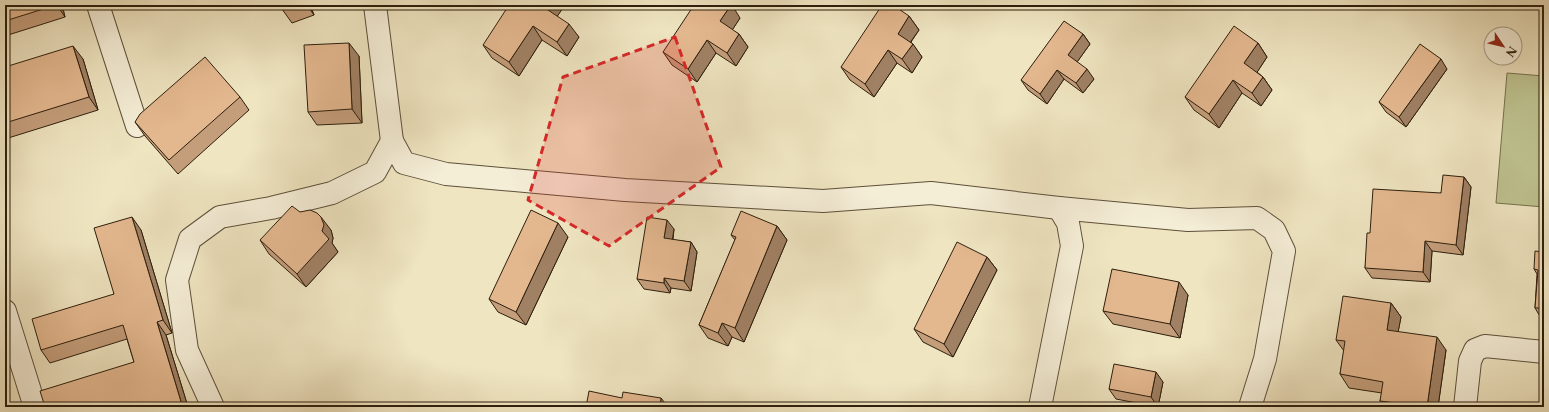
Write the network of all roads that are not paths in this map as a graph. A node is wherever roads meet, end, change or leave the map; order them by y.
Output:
1 (98, 5) edge
2 (374, 5) edge
3 (137, 126) edge
4 (392, 142) junction
5 (1059, 208) junction
6 (5, 311) edge
7 (1544, 352) edge
8 (35, 407) edge
9 (213, 407) edge
10 (1040, 407) edge
11 (1250, 407) edge
12 (1465, 407) edge

1 - 3 street
2 - 4 street
4 - 5 street
4 - 9 street
5 - 10 street
5 - 11 street
6 - 8 street
7 - 12 street

